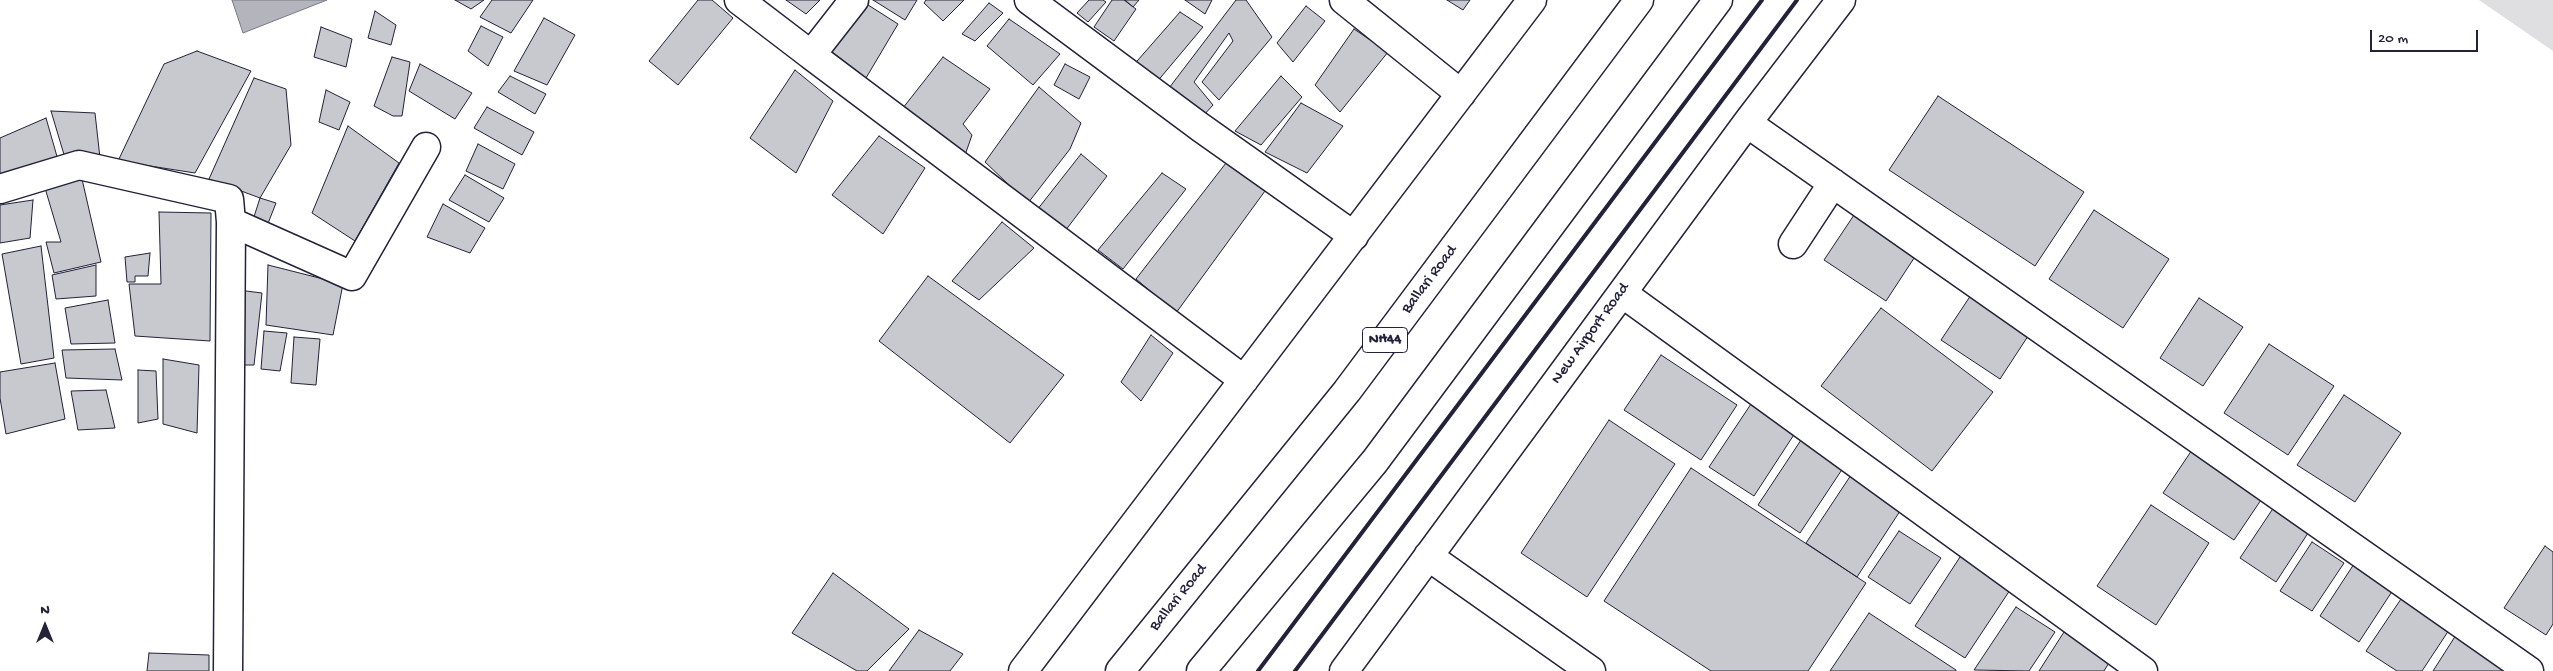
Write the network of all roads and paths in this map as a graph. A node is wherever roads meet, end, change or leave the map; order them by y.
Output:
1 (739, 0) edge
2 (854, 0) edge
3 (1030, 0) edge
4 (1344, 0) edge
5 (1532, 0) edge
6 (1639, 0) edge
7 (1718, 0) edge
8 (1841, 0) edge
9 (811, 55) junction
10 (1461, 94) junction
11 (1747, 123) junction
12 (426, 147) dead end
13 (1833, 184) junction
14 (0, 189) edge
15 (231, 222) junction
16 (1354, 236) junction
17 (1794, 244) dead end
18 (1622, 292) junction
19 (1244, 380) junction
20 (1428, 556) junction
21 (228, 671) edge
22 (1023, 671) edge
23 (1120, 671) edge
24 (1201, 671) edge
25 (1344, 671) edge
26 (1590, 671) edge
27 (2143, 671) edge
28 (2529, 671) edge

1 - 9 main road
2 - 9 main road
3 - 16 main road
4 - 10 main road
5 - 10 main road
6 - 23 main road, Ballari Road / NH44
7 - 24 main road
8 - 11 main road, New Airport Road
9 - 19 main road
10 - 16 main road
11 - 13 main road
11 - 18 main road, New Airport Road
12 - 15 main road
13 - 17 main road
13 - 28 main road
14 - 15 main road
15 - 21 main road
16 - 19 main road
18 - 20 main road, New Airport Road
18 - 27 main road
19 - 22 main road
20 - 25 main road, New Airport Road
20 - 26 main road

